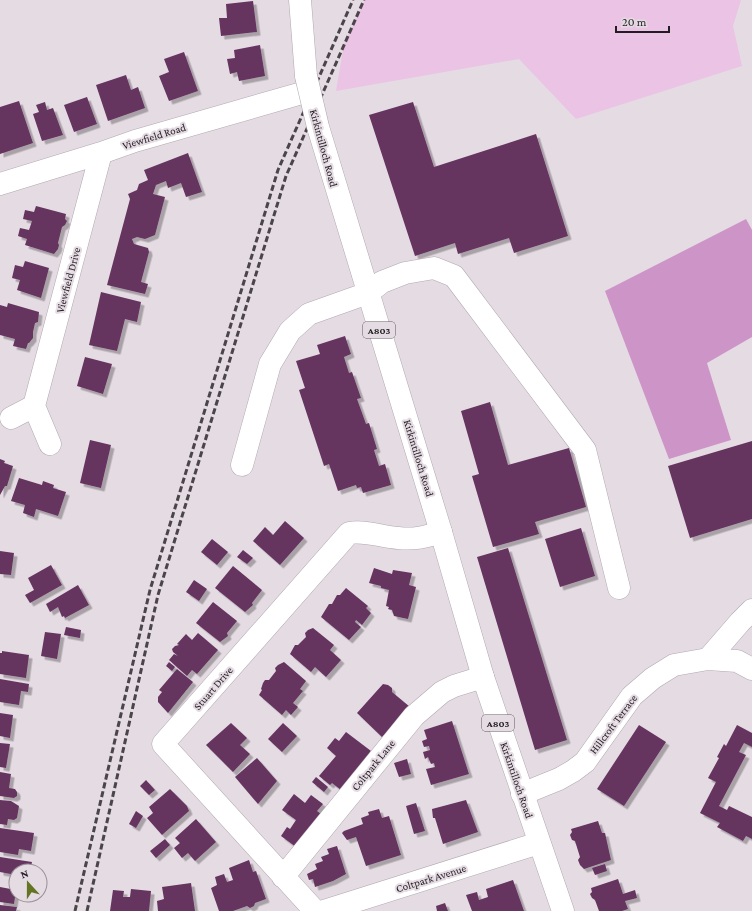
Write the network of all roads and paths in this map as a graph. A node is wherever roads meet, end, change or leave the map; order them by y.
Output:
1 (300, 0) edge
2 (305, 87) junction
3 (102, 154) junction
4 (0, 184) edge
5 (368, 293) junction
6 (34, 406) junction
7 (11, 418) dead end
8 (50, 444) dead end
9 (242, 465) dead end
10 (441, 532) junction
11 (620, 588) dead end
12 (752, 610) edge
13 (708, 659) junction
14 (752, 669) edge
15 (483, 677) junction
16 (522, 794) junction
17 (539, 843) junction
18 (283, 877) junction
19 (315, 911) edge
20 (324, 911) edge
21 (563, 911) edge

1 - 2 street, Kirkintilloch Road / A803
2 - 3 street, Viewfield Road
2 - 5 street, Kirkintilloch Road / A803, bridge
3 - 4 street, Viewfield Road
3 - 6 street, Viewfield Drive
5 - 9 street
5 - 10 street, Kirkintilloch Road / A803
5 - 11 street
6 - 7 street
6 - 8 street
10 - 15 street, Kirkintilloch Road / A803
10 - 18 street, Stuart Drive
12 - 13 street
13 - 14 street, Hillcroft Terrace
13 - 16 street, Hillcroft Terrace
15 - 16 street, Kirkintilloch Road / A803
15 - 18 street, Coltpark Lane
16 - 17 street, Kirkintilloch Road / A803
17 - 20 street, Coltpark Avenue
17 - 21 street, Kirkintilloch Road / A803
18 - 19 street, Stuart Drive

